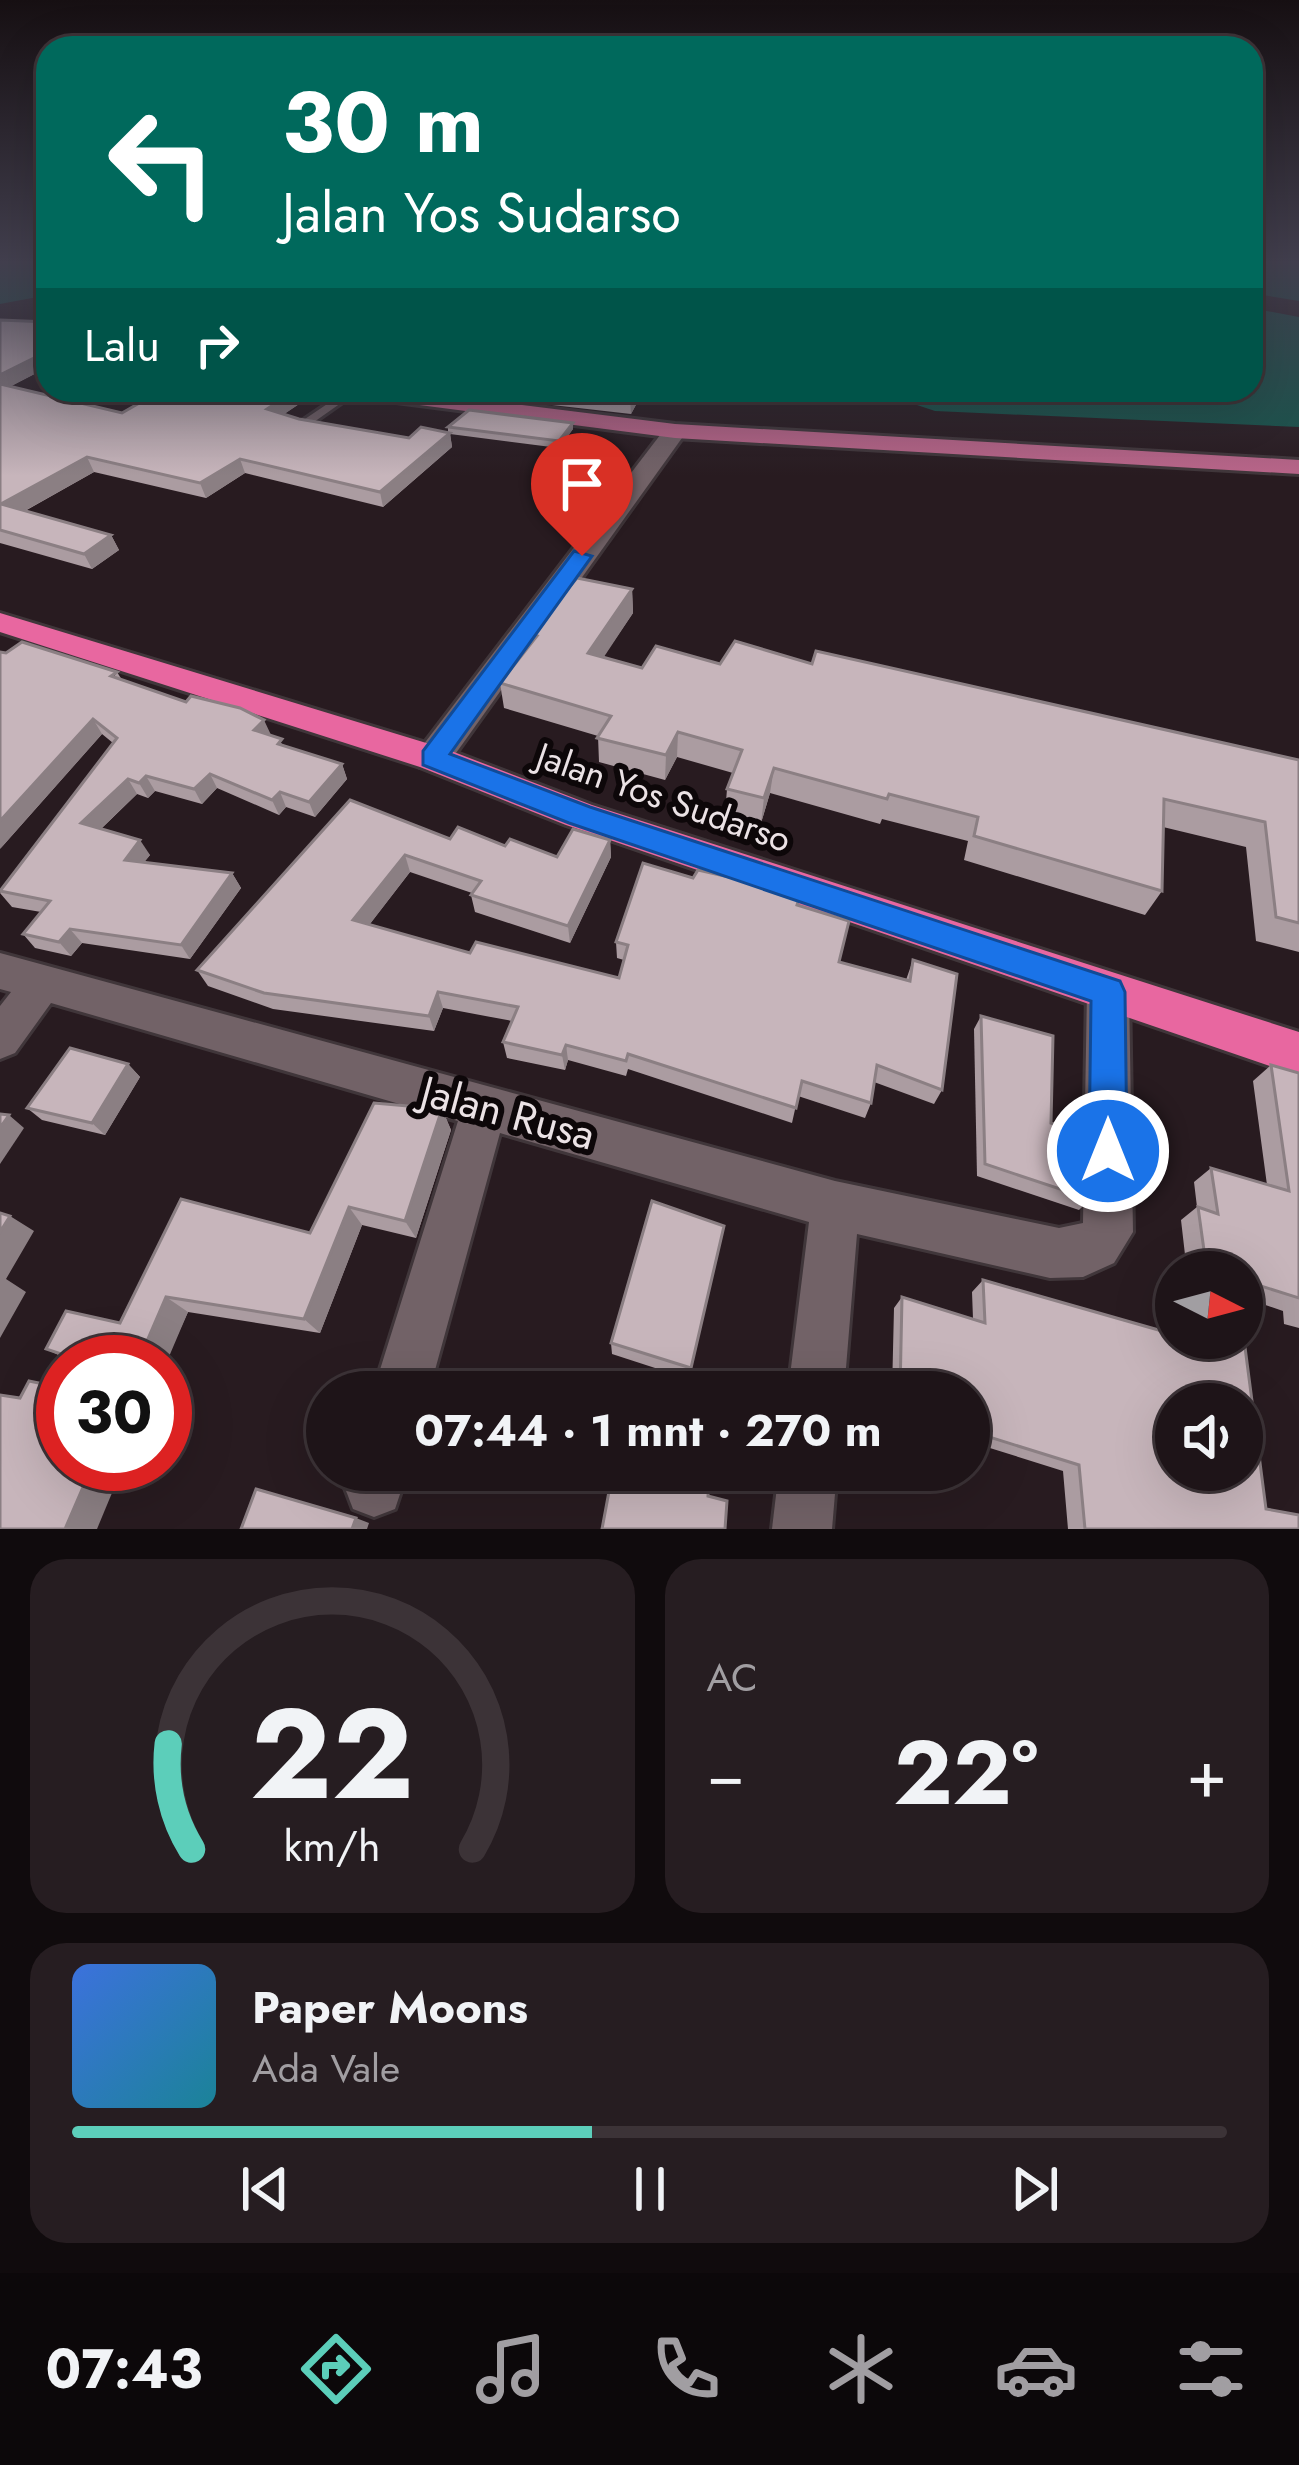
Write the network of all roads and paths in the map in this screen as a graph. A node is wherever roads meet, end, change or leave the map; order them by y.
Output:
1 (335, 402) edge
2 (446, 402) edge
3 (328, 431) edge
4 (675, 431) junction
5 (1299, 467) edge
6 (0, 622) edge
7 (433, 758) junction
8 (21, 977) edge
9 (1108, 992) junction
10 (0, 1039) edge
11 (1299, 1054) edge
12 (485, 1107) junction
13 (835, 1205) junction
14 (407, 1371) edge
15 (818, 1371) edge
16 (806, 1491) edge
17 (802, 1529) edge

1 - 3 lane
2 - 4 main road
4 - 5 main road
4 - 7 street
6 - 7 highway, Jalan Yos Sudarso
7 - 9 highway, Jalan Yos Sudarso
8 - 10 street
8 - 12 street, Jalan Rusa
9 - 11 highway, Jalan Yos Sudarso
9 - 13 street, Jalan Rusa
12 - 13 street, Jalan Rusa
12 - 14 street
13 - 15 street
16 - 17 street

